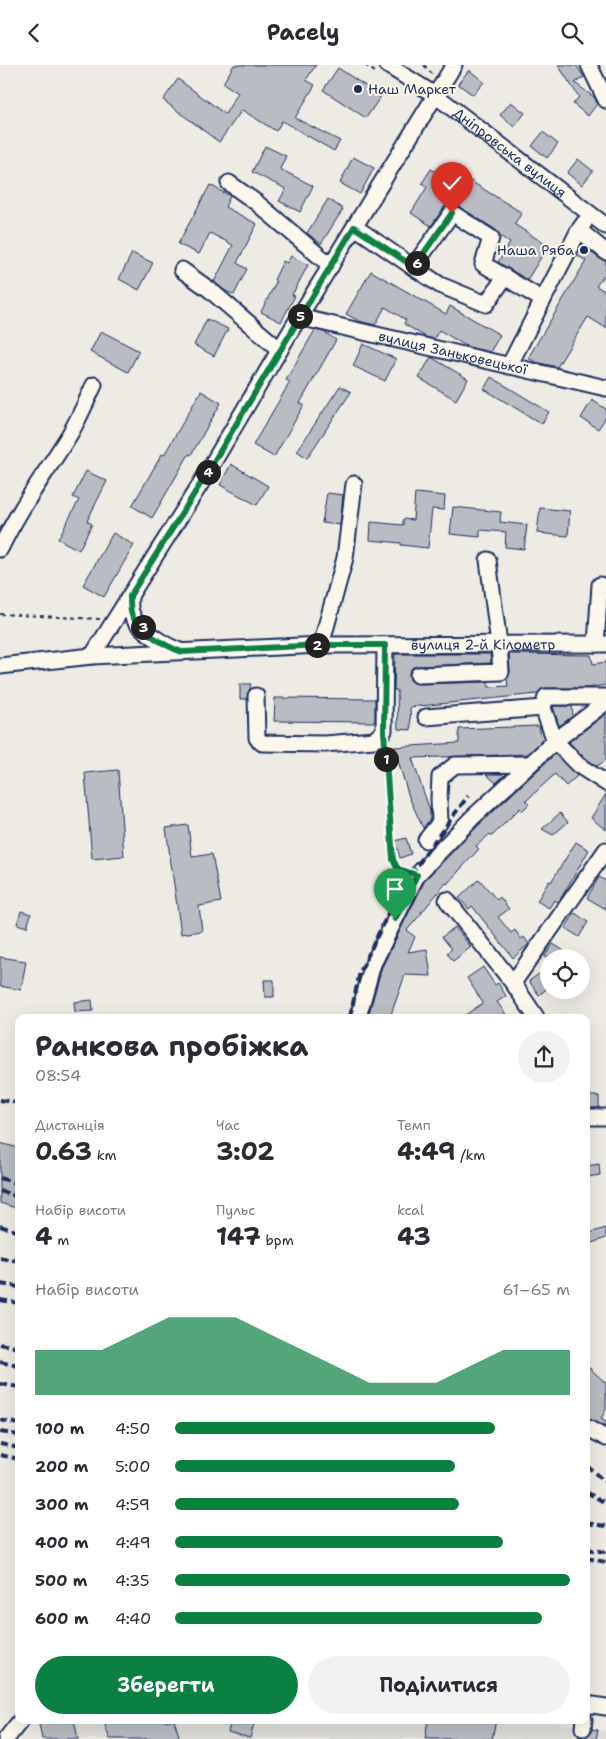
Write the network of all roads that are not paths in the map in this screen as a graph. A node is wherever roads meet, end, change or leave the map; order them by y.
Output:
1 (387, 65) edge
2 (454, 65) edge
3 (588, 65) edge
4 (435, 95) junction
5 (606, 100) edge
6 (229, 183) dead end
7 (590, 214) junction
8 (606, 226) edge
9 (354, 227) junction
10 (579, 230) junction
11 (606, 251) edge
12 (331, 266) junction
13 (414, 267) junction
14 (182, 270) dead end
15 (505, 277) junction
16 (543, 300) junction
17 (299, 317) junction
18 (280, 350) junction
19 (509, 366) junction
20 (94, 385) dead end
21 (606, 388) edge
22 (354, 484) dead end
23 (0, 549) edge
24 (488, 560) dead end
25 (600, 585) dead end
26 (130, 596) junction
27 (499, 644) junction
28 (601, 644) edge
29 (321, 645) junction
30 (385, 645) junction
31 (182, 652) junction
32 (92, 656) junction
33 (0, 666) edge
34 (418, 675) dead end
35 (256, 696) dead end
36 (606, 697) edge
37 (606, 702) edge
38 (543, 708) junction
39 (426, 717) dead end
40 (555, 741) junction
41 (530, 763) junction
42 (605, 780) edge
43 (426, 840) dead end
44 (606, 850) edge
45 (447, 900) dead end
46 (514, 983) junction
47 (359, 1014) edge
48 (534, 1014) edge
49 (590, 1117) edge
50 (606, 1117) edge
51 (590, 1429) edge
52 (606, 1438) edge
53 (590, 1705) edge
54 (606, 1707) edge
55 (17, 1724) edge
56 (6, 1739) edge

1 - 4 street, Дніпровська вулиця
2 - 4 street
3 - 5 street
4 - 7 street, Дніпровська вулиця
4 - 9 street
6 - 12 street
7 - 8 street, Дніпровська вулиця
7 - 10 street
9 - 12 street
9 - 13 street
10 - 11 street
10 - 16 street
12 - 17 street
13 - 15 street
13 - 15 street
14 - 18 street
15 - 16 street
16 - 19 street
17 - 18 street
17 - 19 street, вулиця Заньковецької
18 - 26 street
19 - 21 street, вулиця Заньковецької
20 - 23 street
22 - 29 street
24 - 27 street
25 - 28 street
26 - 31 street
26 - 32 street
27 - 28 street, вулиця 2-й Кілометр
27 - 30 street, вулиця 2-й Кілометр
27 - 34 street
29 - 30 street, вулиця 2-й Кілометр
29 - 31 street, вулиця 2-й Кілометр
30 - 35 street
31 - 32 street, вулиця 2-й Кілометр
32 - 33 street, вулиця 2-й Кілометр
36 - 38 street
37 - 40 street
38 - 39 street
38 - 40 street
40 - 41 street
40 - 42 street
41 - 43 street
41 - 47 street
44 - 46 street
45 - 46 street
46 - 48 street
49 - 50 street
51 - 52 street
53 - 54 street
55 - 56 street

